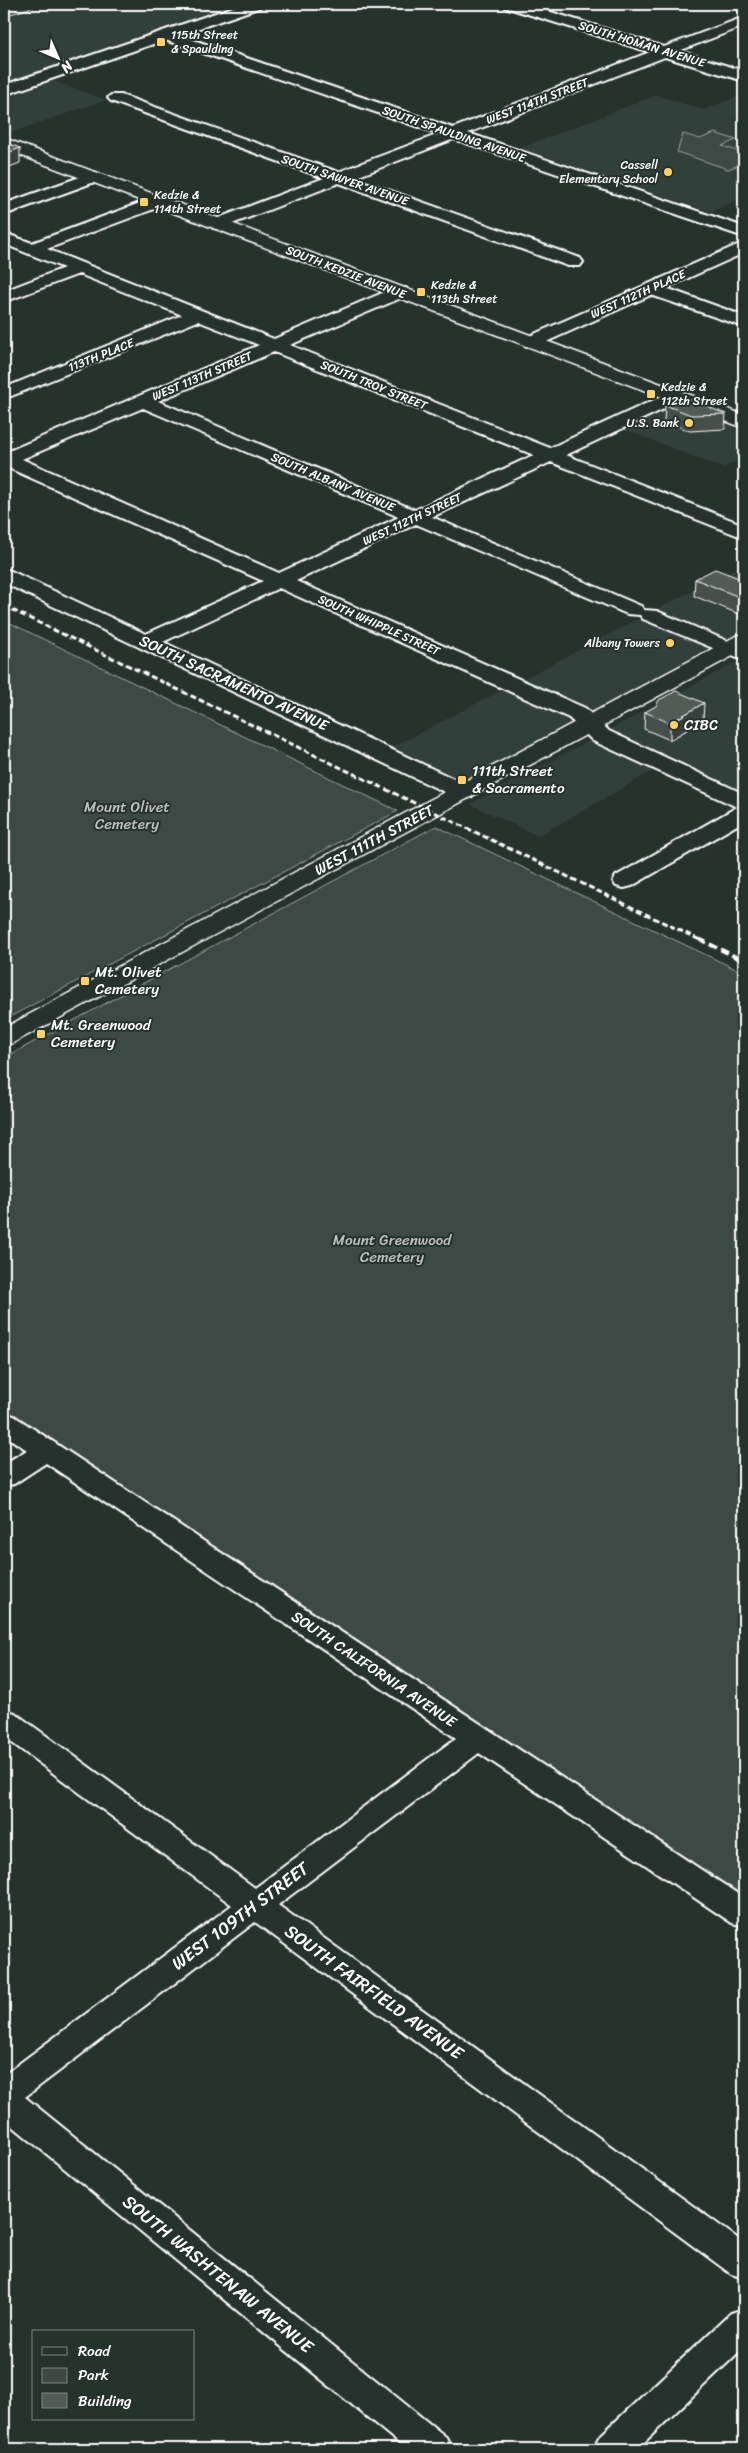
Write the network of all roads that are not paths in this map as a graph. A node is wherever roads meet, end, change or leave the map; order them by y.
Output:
1 (256, 4) edge
2 (510, 4) edge
3 (744, 21) edge
4 (164, 35) junction
5 (665, 51) junction
6 (744, 76) edge
7 (4, 90) edge
8 (116, 98) dead end
9 (452, 134) junction
10 (4, 143) edge
11 (94, 177) junction
12 (338, 178) junction
13 (159, 202) junction
14 (4, 210) edge
15 (218, 224) junction
16 (744, 232) edge
17 (4, 238) edge
18 (744, 247) edge
19 (31, 249) junction
20 (574, 262) dead end
21 (79, 268) junction
22 (650, 289) junction
23 (400, 292) junction
24 (4, 297) edge
25 (198, 315) junction
26 (744, 322) edge
27 (531, 342) junction
28 (274, 345) junction
29 (4, 394) edge
30 (677, 396) junction
31 (142, 401) junction
32 (744, 422) edge
33 (550, 455) junction
34 (4, 459) edge
35 (416, 517) junction
36 (744, 532) edge
37 (4, 575) edge
38 (280, 581) junction
39 (148, 642) junction
40 (739, 648) edge
41 (589, 724) junction
42 (463, 792) junction
43 (744, 802) edge
44 (744, 812) edge
45 (624, 881) dead end
46 (4, 1038) edge
47 (4, 1422) edge
48 (46, 1451) junction
49 (4, 1477) edge
50 (4, 1721) edge
51 (477, 1738) junction
52 (255, 1905) junction
53 (744, 1914) edge
54 (4, 2094) edge
55 (4, 2100) edge
56 (744, 2263) edge
57 (744, 2324) edge
58 (433, 2449) edge
59 (612, 2449) edge

1 - 4 street
2 - 5 street, SOUTH HOMAN AVENUE
3 - 5 street, WEST 114TH STREET
4 - 7 street
4 - 9 street, SOUTH SPAULDING AVENUE
5 - 6 street, SOUTH HOMAN AVENUE
5 - 9 street, WEST 114TH STREET
8 - 12 street, SOUTH SAWYER AVENUE
9 - 12 street, WEST 114TH STREET
9 - 16 street, SOUTH SPAULDING AVENUE
10 - 11 main road, SOUTH KEDZIE AVENUE
11 - 13 main road, SOUTH KEDZIE AVENUE
11 - 14 street
12 - 15 street, WEST 114TH STREET
12 - 20 street, SOUTH SAWYER AVENUE
13 - 15 main road, SOUTH KEDZIE AVENUE
13 - 19 street
15 - 23 main road, SOUTH KEDZIE AVENUE
17 - 19 street, SOUTH TROY STREET
18 - 22 street, WEST 112TH PLACE
19 - 21 street, SOUTH TROY STREET
21 - 24 street
21 - 25 street, SOUTH TROY STREET
22 - 26 street
22 - 27 street, WEST 112TH PLACE
23 - 27 main road, SOUTH KEDZIE AVENUE
23 - 28 street, WEST 113TH STREET
25 - 28 street, SOUTH TROY STREET
25 - 29 street, 113TH PLACE
27 - 30 main road, SOUTH KEDZIE AVENUE
28 - 31 street, WEST 113TH STREET
28 - 33 street, SOUTH TROY STREET
30 - 32 main road, SOUTH KEDZIE AVENUE
30 - 33 street, WEST 112TH STREET
31 - 34 street, WEST 113TH STREET
31 - 35 street, SOUTH ALBANY AVENUE
33 - 35 street, WEST 112TH STREET
33 - 36 street, SOUTH TROY STREET
34 - 38 street, SOUTH WHIPPLE STREET
35 - 38 street, WEST 112TH STREET
35 - 40 street, SOUTH ALBANY AVENUE
37 - 39 street, SOUTH SACRAMENTO AVENUE
38 - 39 street, WEST 112TH STREET
38 - 41 street, SOUTH WHIPPLE STREET
39 - 42 street, SOUTH SACRAMENTO AVENUE
40 - 41 main road, WEST 111TH STREET
41 - 42 main road, WEST 111TH STREET
41 - 43 street, SOUTH WHIPPLE STREET
42 - 46 main road, WEST 111TH STREET
44 - 45 street
47 - 48 street, SOUTH CALIFORNIA AVENUE
48 - 49 street
48 - 51 street, SOUTH CALIFORNIA AVENUE
50 - 52 street, SOUTH FAIRFIELD AVENUE
51 - 52 street, WEST 109TH STREET
51 - 53 street, SOUTH CALIFORNIA AVENUE
52 - 54 street, WEST 109TH STREET
52 - 56 street, SOUTH FAIRFIELD AVENUE
55 - 58 street, SOUTH WASHTENAW AVENUE
57 - 59 street

